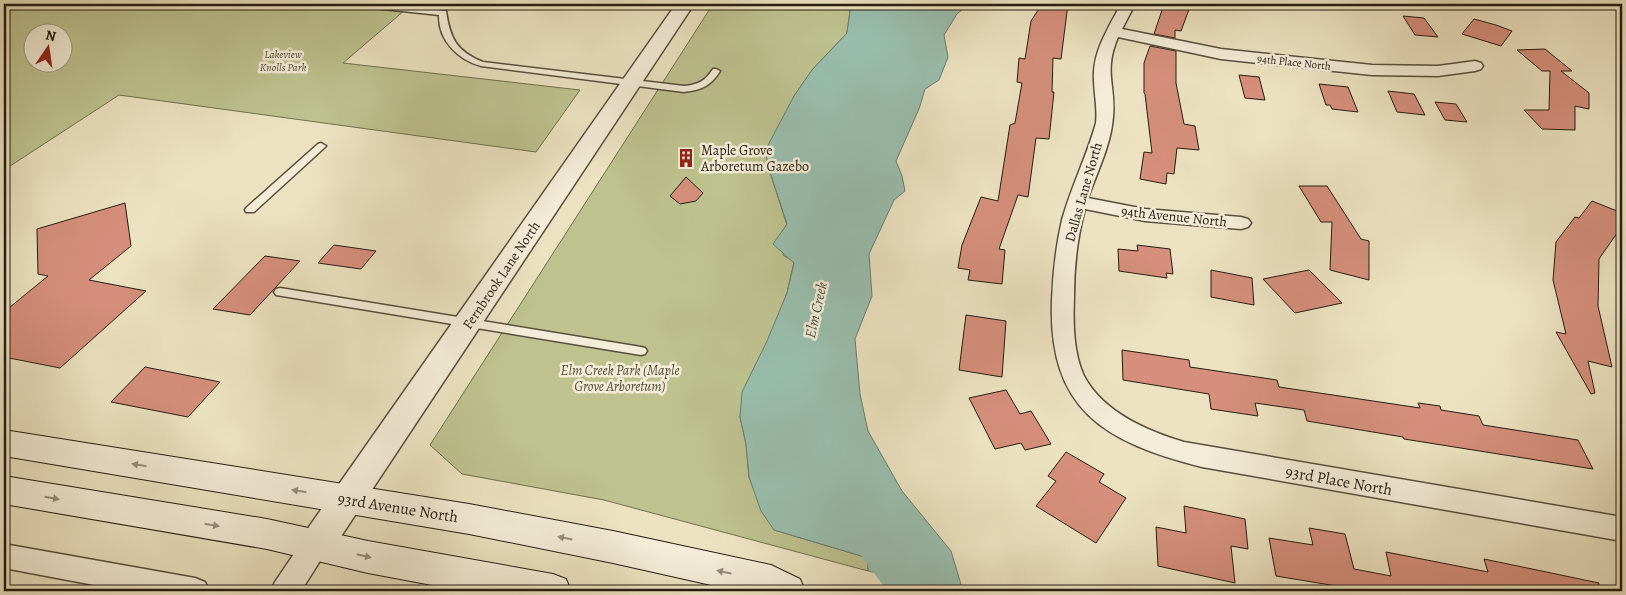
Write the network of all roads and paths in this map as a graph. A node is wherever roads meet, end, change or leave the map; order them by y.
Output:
1 (355, 4) edge
2 (685, 4) edge
3 (1128, 4) edge
4 (1114, 32) junction
5 (1475, 66) dead end
6 (716, 71) dead end
7 (630, 83) junction
8 (321, 146) dead end
9 (1078, 202) junction
10 (250, 210) dead end
11 (1241, 223) dead end
12 (280, 292) dead end
13 (469, 322) junction
14 (641, 351) dead end
15 (1077, 384) joint
16 (4, 444) edge
17 (4, 490) edge
18 (348, 498) junction
19 (1622, 529) edge
20 (316, 545) junction
21 (4, 556) edge
22 (195, 591) edge
23 (285, 591) edge
24 (553, 591) edge
25 (787, 591) edge

1 - 7 lane
2 - 7 street, Fernbrook Lane North
3 - 4 street, Dallas Lane North
4 - 5 street, 94th Place North
4 - 9 street, Dallas Lane North
6 - 7 lane
7 - 13 street, Fernbrook Lane North
8 - 10 lane
9 - 11 street, 94th Avenue North
9 - 15 street, Dallas Lane North
12 - 13 lane
13 - 14 lane
13 - 18 street, Fernbrook Lane North
15 - 19 street, 93rd Place North
18 -> 16 main road, 93rd Avenue North
17 -> 20 main road
18 - 20 street, Fernbrook Lane North
25 -> 18 main road, 93rd Avenue North
20 - 23 street
20 -> 24 main road
21 - 22 street

